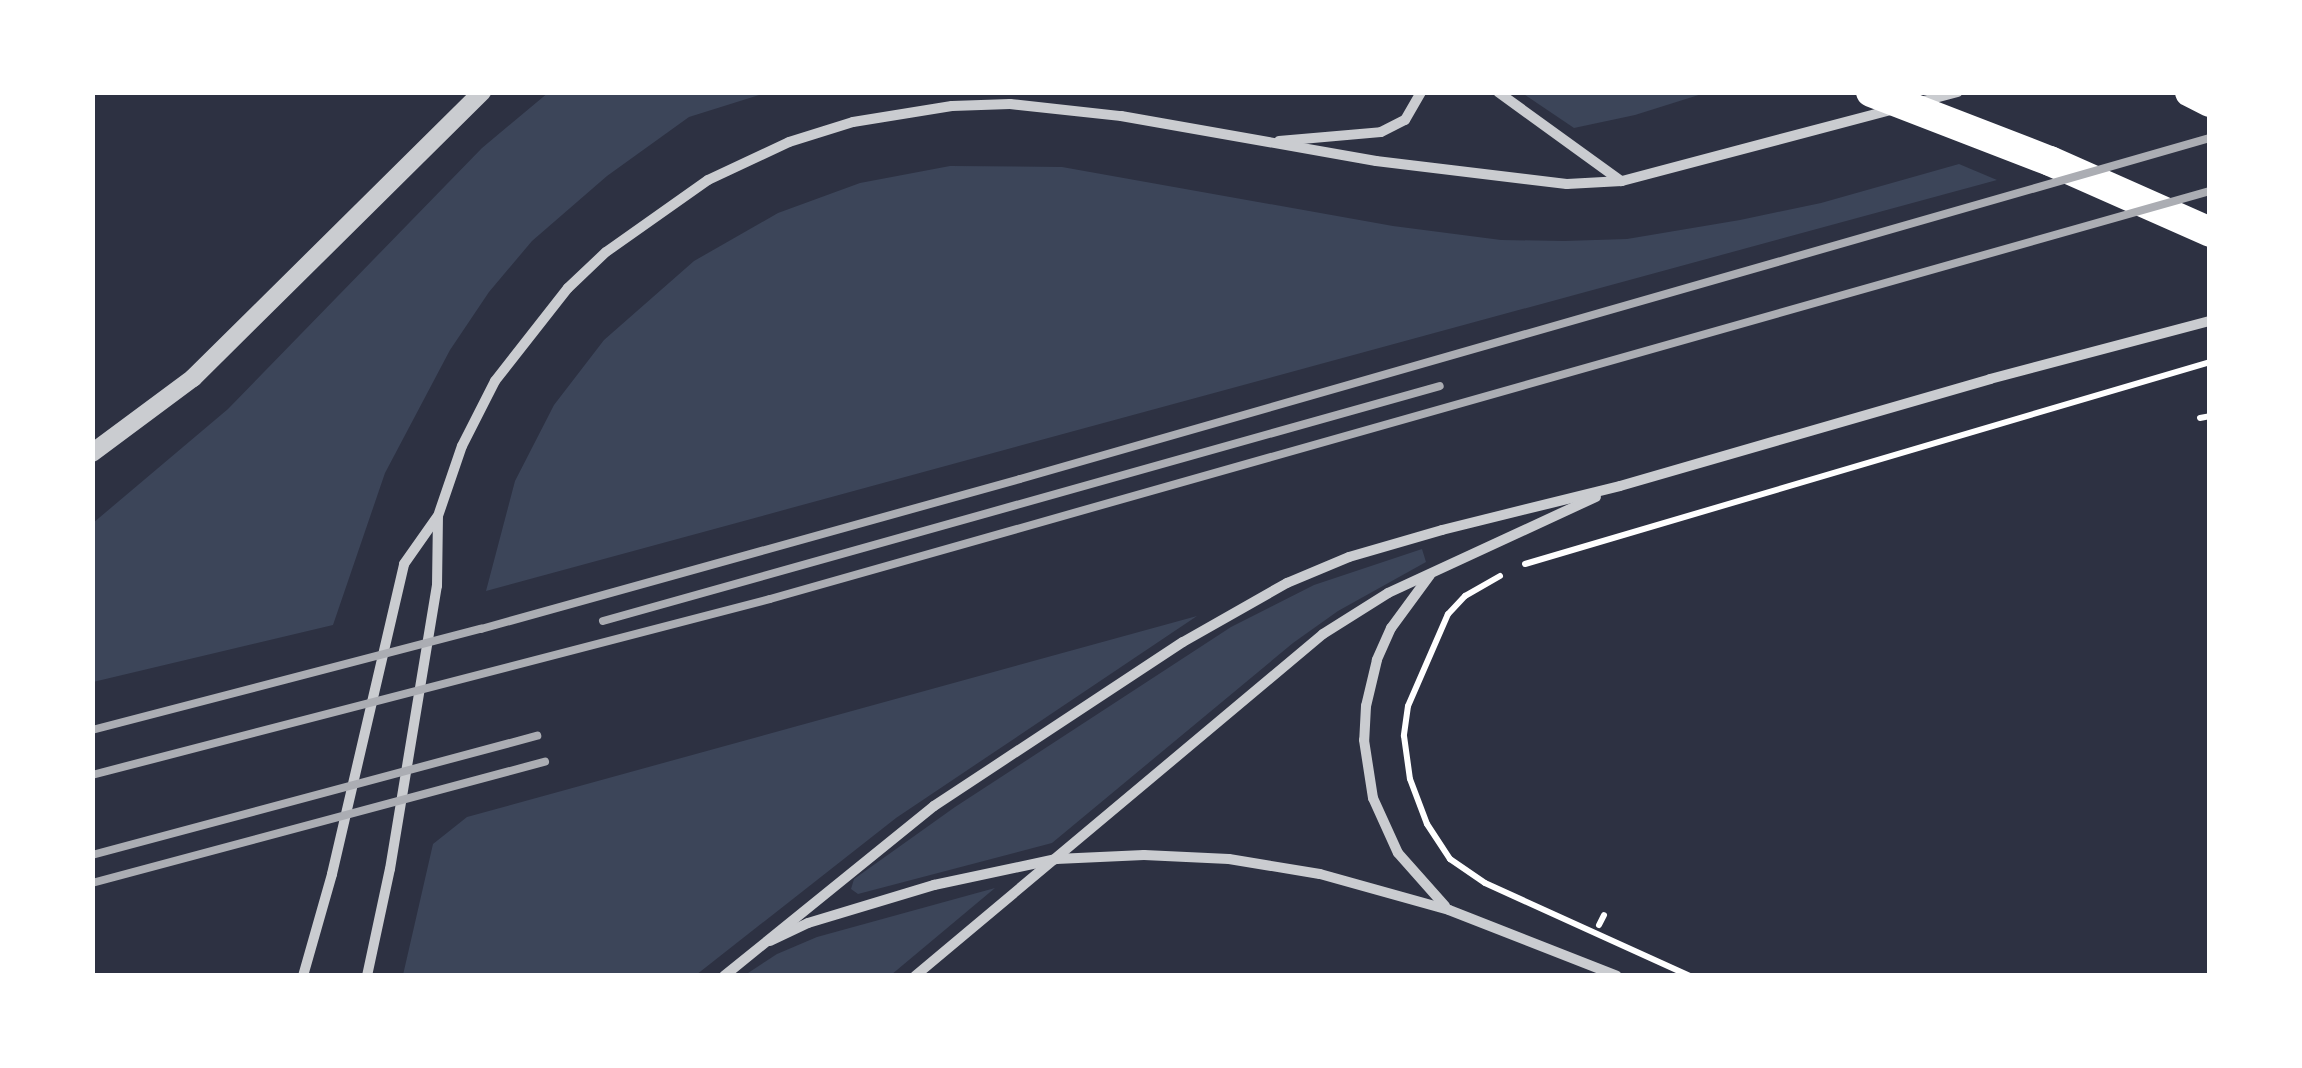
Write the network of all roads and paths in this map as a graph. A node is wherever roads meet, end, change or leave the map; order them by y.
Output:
1 (482, 92) edge
2 (1421, 92) edge
3 (1498, 92) edge
4 (1871, 92) edge
5 (1958, 92) edge
6 (2190, 92) edge
7 (2210, 102) edge
8 (1263, 142) junction
9 (1622, 181) junction
10 (2210, 232) edge
11 (2210, 321) edge
12 (2210, 362) edge
13 (2210, 416) edge
14 (2200, 418) dead end
15 (92, 452) edge
16 (1620, 486) junction
17 (438, 516) junction
18 (1520, 566) dead end
19 (1433, 572) junction
20 (1508, 572) dead end
21 (1056, 859) junction
22 (1450, 910) junction
23 (1604, 915) dead end
24 (1599, 925) dead end
25 (755, 948) junction
26 (303, 976) edge
27 (367, 976) edge
28 (724, 976) edge
29 (915, 976) edge
30 (1617, 976) edge
31 (1690, 976) edge

1 - 15 street
2 - 8 street
3 - 9 street
4 - 10 highway
5 - 9 street
6 - 7 highway
8 - 9 street
8 - 17 street
11 - 16 street
12 - 18 path
13 - 14 path
16 - 19 street
16 - 25 street
17 - 26 street
17 - 27 street
19 - 21 street
19 - 22 street
20 - 31 path
21 - 22 street
21 - 25 street
21 - 29 street
22 - 30 street
23 - 24 path
25 - 28 street

